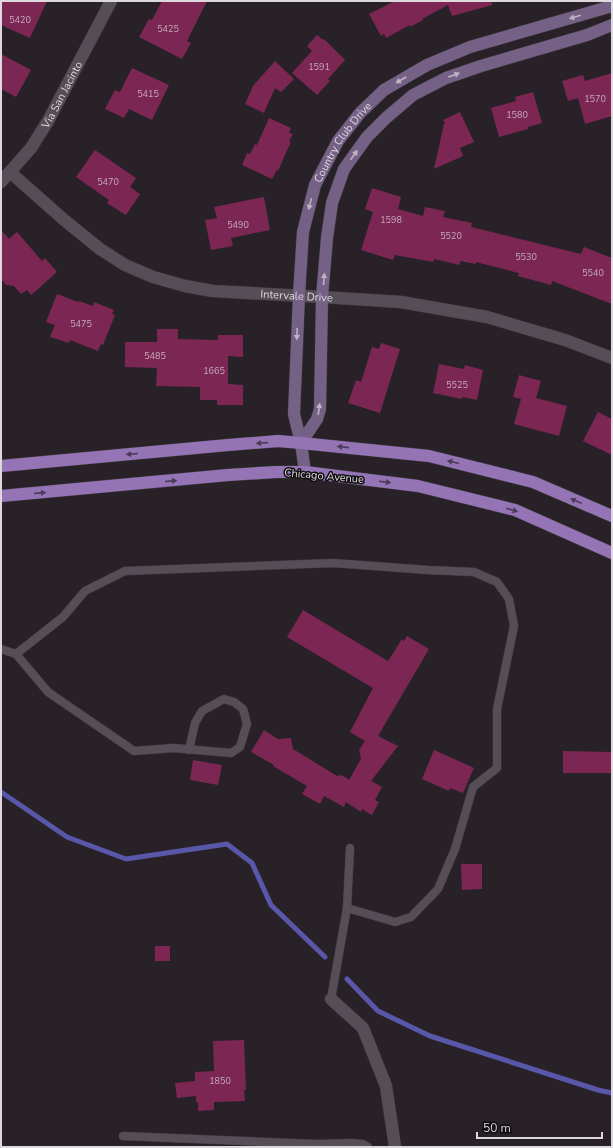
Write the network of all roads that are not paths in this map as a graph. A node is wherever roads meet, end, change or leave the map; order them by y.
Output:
1 (111, 1) edge
2 (612, 6) edge
3 (612, 25) edge
4 (10, 172) junction
5 (1, 182) edge
6 (299, 295) junction
7 (322, 296) junction
8 (612, 358) edge
9 (301, 443) junction
10 (1, 466) edge
11 (305, 472) junction
12 (1, 496) edge
13 (612, 516) edge
14 (612, 553) edge
15 (1, 649) edge
16 (16, 654) junction
17 (189, 750) junction
18 (350, 848) dead end
19 (347, 908) junction
20 (331, 999) joint
21 (123, 1136) dead end
22 (368, 1147) edge
23 (395, 1147) edge

1 - 4 street, Via San Jacinto
2 -> 6 street, Country Club Drive
7 -> 3 street, Country Club Drive
4 - 5 street, Via San Jacinto
4 - 6 street, Intervale Drive
6 - 7 street, Intervale Drive
6 -> 9 street, Country Club Drive
7 - 8 street, Intervale Drive
9 -> 7 street, Country Club Drive
9 -> 10 main road
9 - 11 street, Country Club Drive
13 -> 9 main road
12 -> 11 main road, Chicago Avenue
11 -> 14 main road, Chicago Avenue
15 - 16 lane
16 - 17 lane
16 - 19 lane
17 - 17 lane
18 - 19 lane
19 - 20 lane
20 - 23 street
21 - 22 lane

